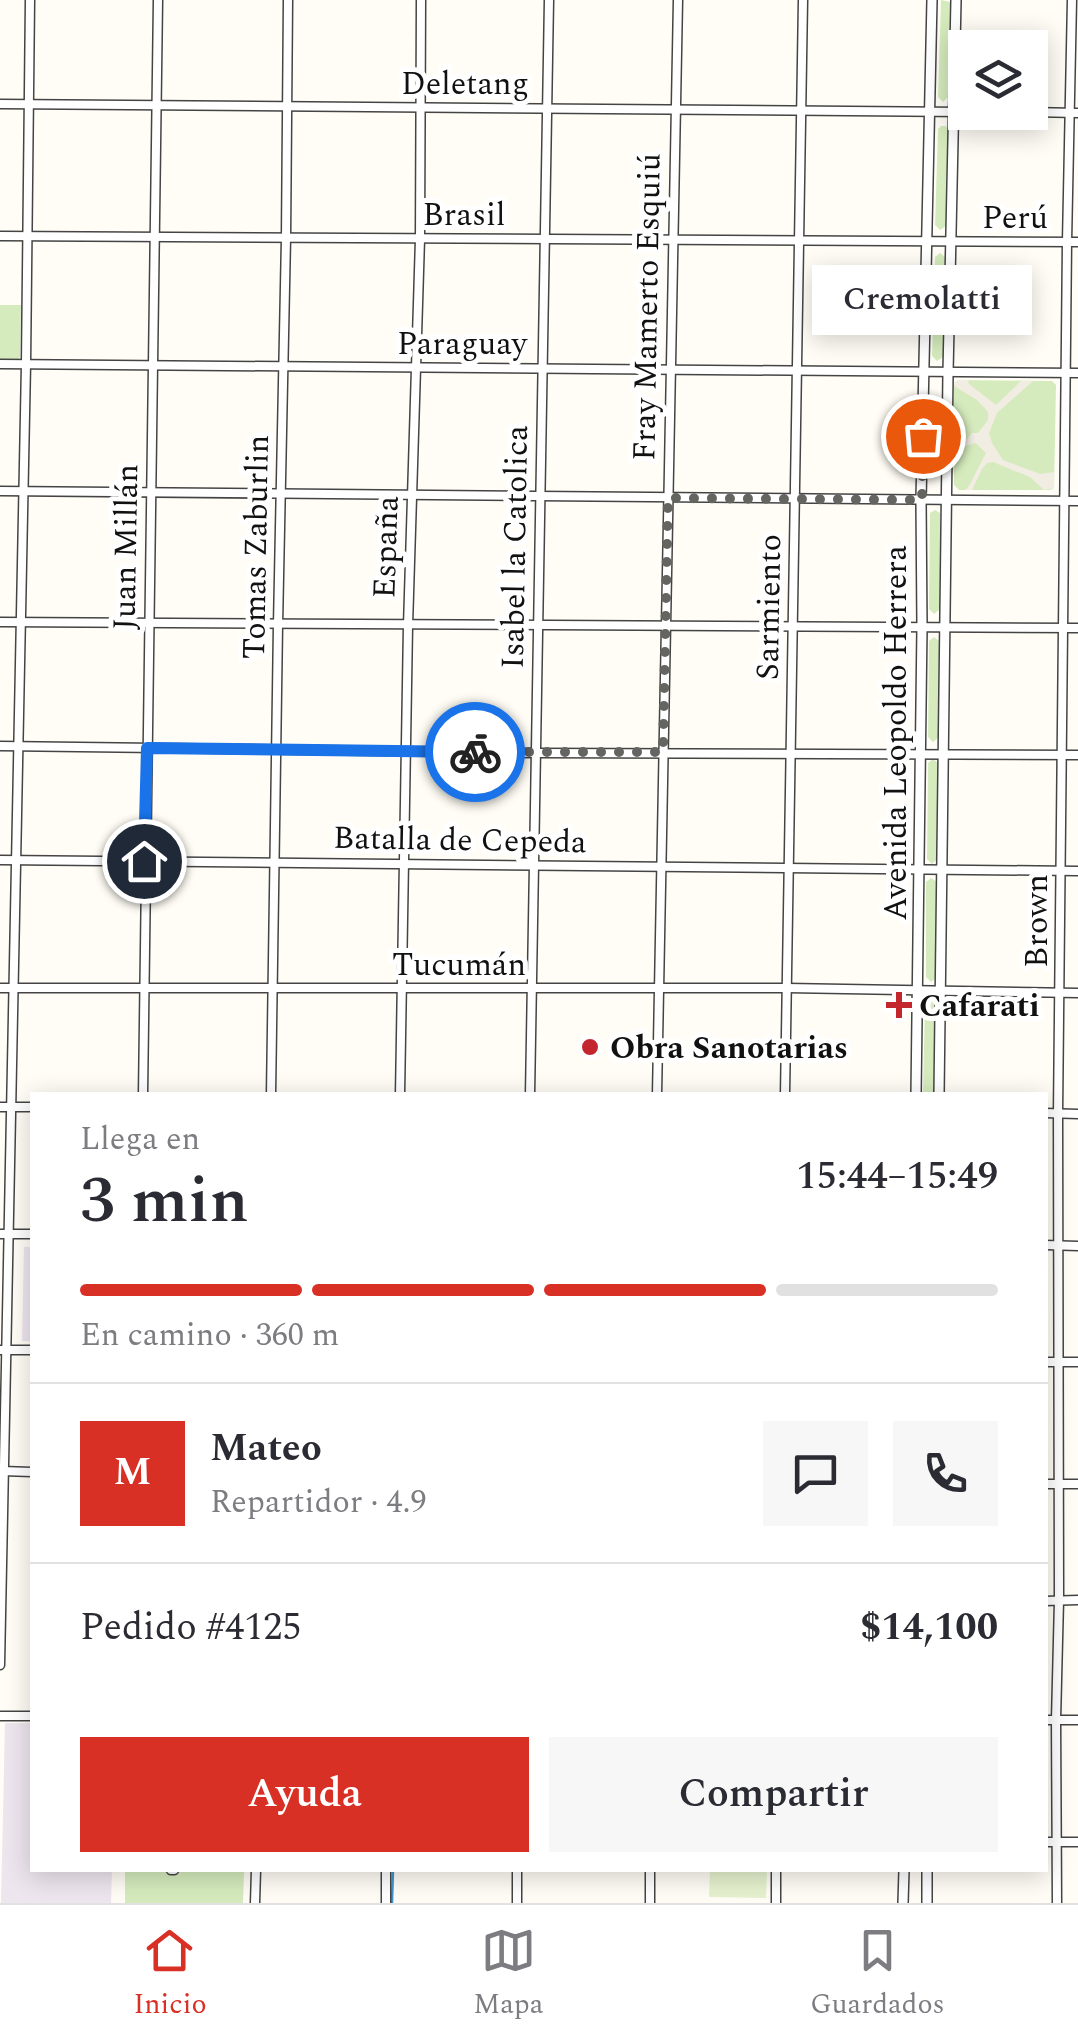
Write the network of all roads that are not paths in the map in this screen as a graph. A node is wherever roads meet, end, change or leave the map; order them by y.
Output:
1 (30, 0) edge
2 (158, 0) edge
3 (288, 0) edge
4 (421, 0) edge
5 (549, 0) edge
6 (678, 0) edge
7 (802, 0) edge
8 (932, 0) edge
9 (956, 0) edge
10 (1072, 0) edge
11 (957, 30) edge
12 (0, 104) edge
13 (29, 104) junction
14 (156, 106) junction
15 (288, 106) junction
16 (420, 108) junction
17 (547, 109) junction
18 (676, 110) junction
19 (800, 111) junction
20 (930, 112) junction
21 (948, 112) edge
22 (1048, 112) edge
23 (1074, 112) edge
24 (958, 130) edge
25 (0, 236) edge
26 (26, 236) junction
27 (155, 237) junction
28 (286, 238) junction
29 (420, 238) junction
30 (544, 239) junction
31 (673, 240) junction
32 (798, 241) junction
33 (951, 241) junction
34 (929, 242) junction
35 (1068, 242) junction
36 (1078, 242) edge
37 (0, 364) edge
38 (26, 364) junction
39 (152, 365) junction
40 (284, 366) junction
41 (415, 368) junction
42 (542, 369) junction
43 (670, 370) junction
44 (796, 371) junction
45 (924, 372) junction
46 (948, 372) junction
47 (1066, 373) junction
48 (1078, 373) edge
49 (0, 491) edge
50 (22, 491) junction
51 (150, 492) junction
52 (281, 494) junction
53 (412, 495) junction
54 (540, 496) junction
55 (668, 498) junction
56 (795, 499) junction
57 (922, 500) junction
58 (946, 500) junction
59 (1065, 501) junction
60 (1078, 501) edge
61 (0, 622) edge
62 (20, 622) junction
63 (149, 624) junction
64 (278, 625) junction
65 (408, 626) junction
66 (537, 626) junction
67 (665, 626) junction
68 (792, 626) junction
69 (922, 628) junction
70 (946, 628) junction
71 (1063, 628) junction
72 (1078, 628) edge
73 (0, 746) edge
74 (17, 746) junction
75 (147, 748) junction
76 (277, 750) junction
77 (408, 750) junction
78 (663, 752) junction
79 (790, 752) junction
80 (920, 752) junction
81 (535, 753) junction
82 (944, 753) junction
83 (1063, 754) junction
84 (1078, 755) edge
85 (0, 860) edge
86 (15, 860) junction
87 (144, 861) junction
88 (276, 862) junction
89 (405, 864) junction
90 (533, 865) junction
91 (661, 866) junction
92 (788, 868) junction
93 (919, 868) junction
94 (942, 869) junction
95 (1061, 871) junction
96 (1078, 872) edge
97 (0, 988) edge
98 (12, 988) junction
99 (143, 988) junction
100 (787, 988) junction
101 (273, 989) junction
102 (531, 989) junction
103 (401, 990) junction
104 (658, 990) junction
105 (918, 991) junction
106 (941, 992) junction
107 (1061, 993) junction
108 (1078, 993) edge
109 (142, 1092) edge
110 (271, 1092) edge
111 (400, 1092) edge
112 (530, 1092) edge
113 (658, 1092) edge
114 (785, 1092) edge
115 (916, 1092) edge
116 (939, 1092) edge
117 (5, 1107) edge
118 (1048, 1113) edge
119 (1058, 1114) junction
120 (1078, 1114) edge
121 (4, 1234) edge
122 (30, 1234) edge
123 (1048, 1245) edge
124 (1059, 1246) junction
125 (1078, 1246) edge
126 (3, 1350) edge
127 (30, 1350) edge
128 (1048, 1362) edge
129 (1058, 1362) junction
130 (1078, 1362) edge
131 (2, 1472) edge
132 (30, 1472) edge
133 (1048, 1484) edge
134 (1060, 1484) junction
135 (1078, 1484) edge
136 (1, 1596) edge
137 (1048, 1600) edge
138 (1060, 1600) junction
139 (1078, 1600) edge
140 (0, 1665) edge
141 (0, 1716) edge
142 (30, 1716) edge
143 (1048, 1720) edge
144 (1056, 1720) junction
145 (1078, 1720) edge
146 (1048, 1842) edge
147 (1056, 1842) junction
148 (1078, 1842) edge
149 (256, 1872) edge
150 (386, 1872) edge
151 (517, 1872) edge
152 (650, 1872) edge
153 (776, 1872) edge
154 (904, 1872) edge
155 (928, 1872) edge
156 (256, 1903) edge
157 (386, 1903) edge
158 (518, 1903) edge
159 (650, 1903) edge
160 (776, 1903) edge
161 (903, 1903) edge
162 (926, 1903) edge
163 (1056, 1903) edge

1 - 13 street
2 - 14 street, Juan Millán
3 - 15 street, Tomas Zaburlin
4 - 16 street, España
5 - 17 street, Isabel la Catolica
6 - 18 street, Fray Mamerto Esquiú
7 - 19 street, Sarmiento
8 - 20 street, Avenida Leopoldo Herrera
9 - 11 street, Avenida Leopoldo Herrera
10 - 23 street, Brown
12 - 13 street, Deletang
13 - 14 street, Deletang
13 - 26 street
14 - 15 street, Deletang
14 - 27 street, Juan Millán
15 - 16 street, Deletang
15 - 28 street, Tomas Zaburlin
16 - 17 street, Deletang
16 - 29 street, España
17 - 18 street, Deletang
17 - 30 street, Isabel la Catolica
18 - 19 street, Deletang
18 - 31 street, Fray Mamerto Esquiú
19 - 20 street, Deletang
19 - 32 street, Sarmiento
20 - 21 street
20 - 34 street, Avenida Leopoldo Herrera
22 - 23 street
23 - 35 street, Brown
24 - 33 street, Avenida Leopoldo Herrera
25 - 26 street, Brasil
26 - 27 street, Brasil
26 - 38 street
27 - 28 street, Brasil
27 - 39 street, Juan Millán
28 - 29 street, Brasil
28 - 40 street, Tomas Zaburlin
29 - 30 street, Brasil
29 - 41 street, España
30 - 31 street, Brasil
30 - 42 street, Isabel la Catolica
31 - 32 street, Brasil
31 - 43 street, Fray Mamerto Esquiú
32 - 34 street, Brasil
32 - 44 street, Sarmiento
33 - 34 street
33 - 35 street, Perú
33 - 46 street, Avenida Leopoldo Herrera
34 - 45 street, Avenida Leopoldo Herrera
35 - 36 street, Perú
35 - 47 street, Brown
37 - 38 street, Paraguay
38 - 39 street, Paraguay
38 - 50 street
39 - 40 street, Paraguay
39 - 51 street, Juan Millán
40 - 41 street, Paraguay
40 - 52 street, Tomas Zaburlin
41 - 42 street, Paraguay
41 - 53 street, España
42 - 43 street, Paraguay
42 - 54 street, Isabel la Catolica
43 - 44 street, Paraguay
43 - 55 street, Fray Mamerto Esquiú
44 - 45 street, Paraguay
44 - 56 street, Sarmiento
45 - 46 street
45 - 57 street, Avenida Leopoldo Herrera
46 - 47 street
46 - 58 street, Avenida Leopoldo Herrera
47 - 48 street
47 - 59 street, Brown
49 - 50 street
50 - 51 street
50 - 62 street
51 - 52 street
51 - 63 street, Juan Millán
52 - 53 street
52 - 64 street, Tomas Zaburlin
53 - 54 street
53 - 65 street, España
54 - 55 street
54 - 66 street, Isabel la Catolica
55 - 56 street
55 - 67 street, Fray Mamerto Esquiú
56 - 57 street
56 - 68 street, Sarmiento
57 - 58 street
57 - 69 street, Avenida Leopoldo Herrera
58 - 59 street
58 - 70 street, Avenida Leopoldo Herrera
59 - 60 street
59 - 71 street, Brown
61 - 62 street
62 - 63 street
62 - 74 street
63 - 64 street
63 - 75 street, Juan Millán
64 - 65 street
64 - 76 street, Tomas Zaburlin
65 - 66 street
65 - 77 street, España
66 - 67 street
66 - 81 street, Isabel la Catolica
67 - 68 street
67 - 78 street, Fray Mamerto Esquiú
68 - 69 street
68 - 79 street, Sarmiento
69 - 70 street
69 - 80 street, Avenida Leopoldo Herrera
70 - 71 street
70 - 82 street, Avenida Leopoldo Herrera
71 - 72 street
71 - 83 street, Brown
73 - 74 street
74 - 75 street
74 - 86 street
75 - 76 street
75 - 87 street, Juan Millán
76 - 77 street
76 - 88 street, Tomas Zaburlin
77 - 81 street
77 - 89 street, España
78 - 79 street
78 - 81 street
78 - 91 street, Fray Mamerto Esquiú
79 - 80 street
79 - 92 street, Sarmiento
80 - 82 street
80 - 93 street, Avenida Leopoldo Herrera
81 - 90 street, Isabel la Catolica
82 - 83 street
82 - 94 street, Avenida Leopoldo Herrera
83 - 84 street
83 - 95 street, Brown
85 - 86 street, Batalla de Cepeda
86 - 87 street, Batalla de Cepeda
86 - 98 street
87 - 88 street, Batalla de Cepeda
87 - 99 street, Juan Millán
88 - 89 street, Batalla de Cepeda
88 - 101 street, Tomas Zaburlin
89 - 90 street, Batalla de Cepeda
89 - 103 street, España
90 - 91 street, Batalla de Cepeda
90 - 102 street, Isabel la Catolica
91 - 92 street, Batalla de Cepeda
91 - 104 street, Fray Mamerto Esquiú
92 - 93 street, Batalla de Cepeda
92 - 100 street, Sarmiento
93 - 94 street, Batalla de Cepeda
93 - 105 street, Avenida Leopoldo Herrera
94 - 95 street, Batalla de Cepeda
94 - 106 street, Avenida Leopoldo Herrera
95 - 96 street, Batalla de Cepeda
95 - 107 street, Brown
97 - 98 street, Tucumán
98 - 99 street, Tucumán
98 - 117 street
99 - 101 street, Tucumán
99 - 109 street, Juan Millán
100 - 104 street, Tucumán
100 - 105 street, Tucumán
100 - 114 street, Sarmiento
101 - 103 street, Tucumán
101 - 110 street, Tomas Zaburlin
102 - 103 street, Tucumán
102 - 104 street, Tucumán
102 - 112 street, Isabel la Catolica
103 - 111 street, España
104 - 113 street, Fray Mamerto Esquiú
105 - 106 street, Tucumán
105 - 115 street, Avenida Leopoldo Herrera
106 - 107 street, Tucumán
106 - 116 street, Avenida Leopoldo Herrera
107 - 108 street, Tucumán
107 - 119 street, Brown
117 - 121 street
118 - 119 street
119 - 120 street
119 - 124 street, Brown
121 - 122 street
121 - 126 street
123 - 124 street
124 - 125 street
124 - 129 street, Brown
126 - 127 street
126 - 131 street
128 - 129 street
129 - 130 street
129 - 134 street, Brown
131 - 132 street
131 - 136 street
133 - 134 street
134 - 135 street
134 - 138 street, Brown
136 - 140 street
137 - 138 street
138 - 139 street
138 - 144 street, Brown
141 - 142 street
143 - 144 street
144 - 145 street
144 - 147 street, Brown
146 - 147 street
147 - 148 street
147 - 163 street, Brown
149 - 156 street
150 - 157 street
151 - 158 street
152 - 159 street
153 - 160 street
154 - 161 street
155 - 162 street

